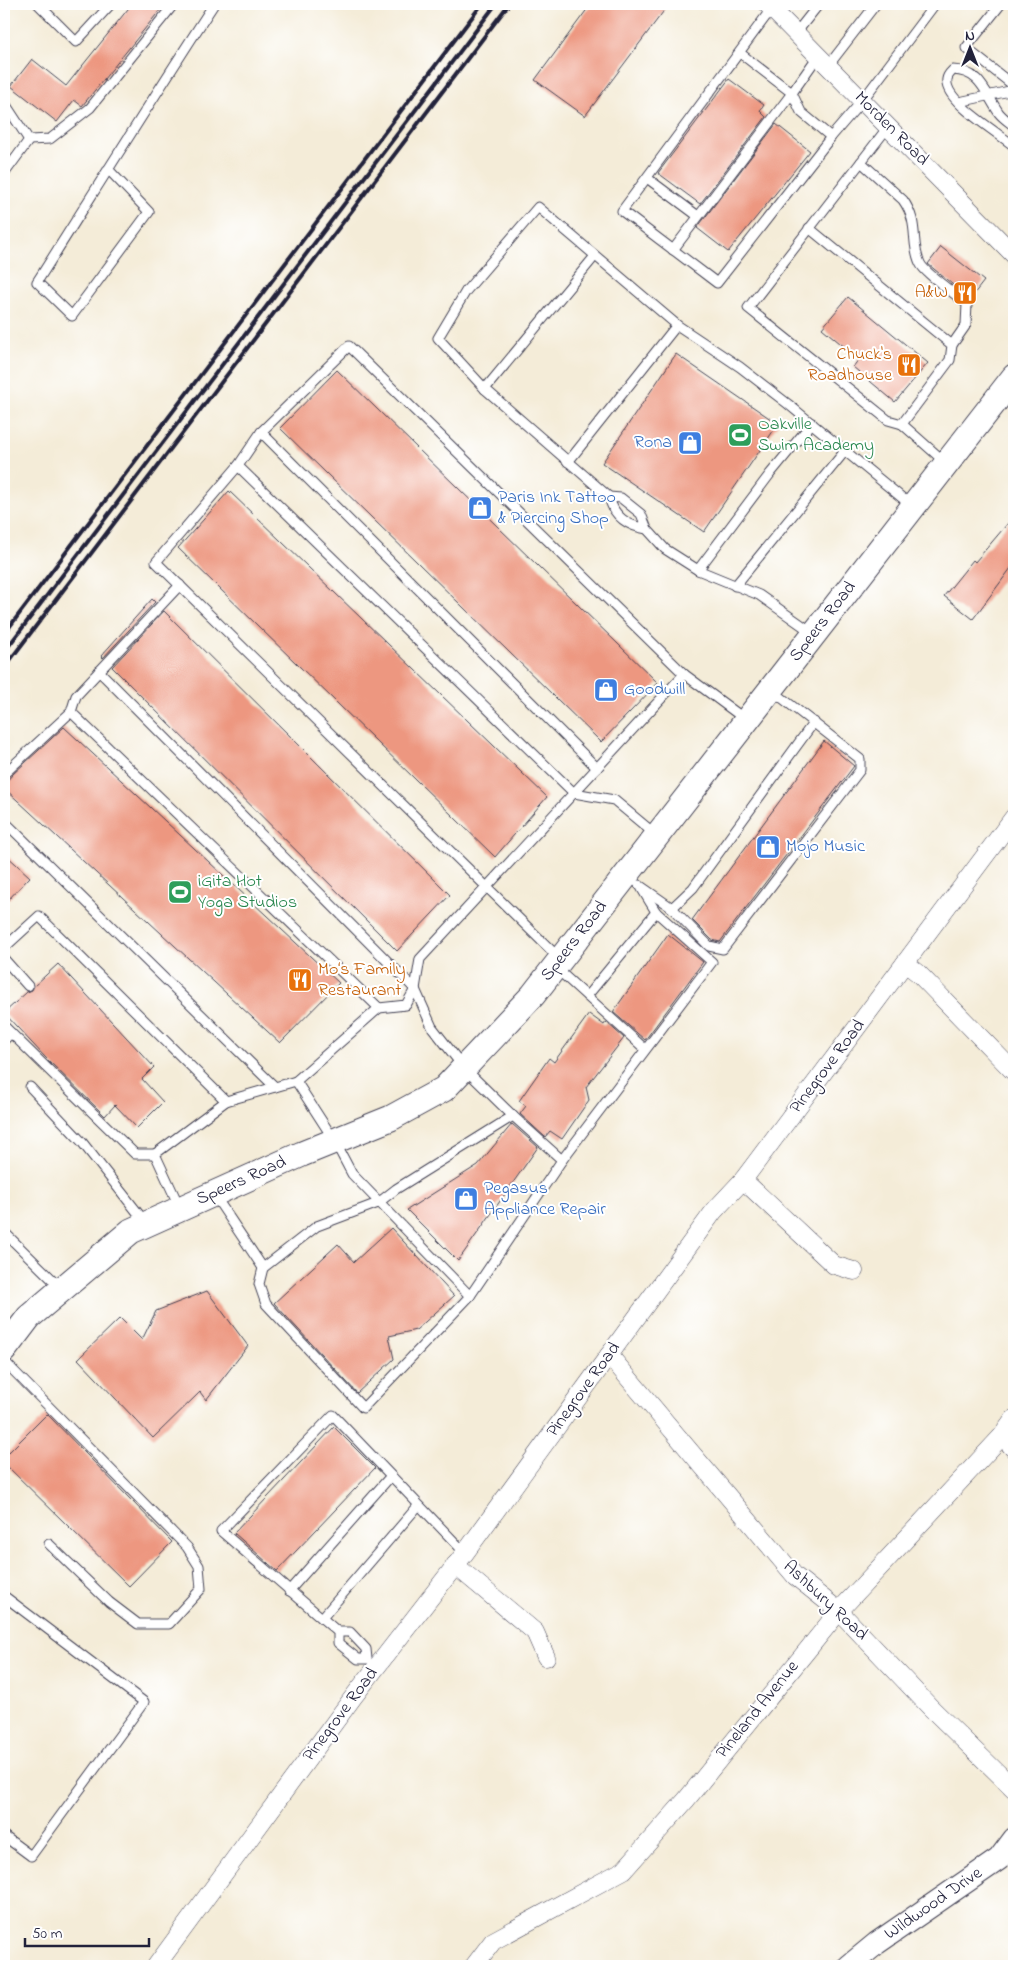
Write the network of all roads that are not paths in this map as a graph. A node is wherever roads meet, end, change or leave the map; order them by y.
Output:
1 (38, 4) edge
2 (111, 4) edge
3 (174, 4) edge
4 (214, 4) edge
5 (818, 4) edge
6 (876, 4) edge
7 (935, 4) edge
8 (1001, 4) edge
9 (769, 6) edge
10 (796, 33) junction
11 (740, 53) junction
12 (823, 61) junction
13 (1014, 86) edge
14 (1014, 90) edge
15 (792, 93) junction
16 (988, 96) junction
17 (862, 101) junction
18 (4, 102) edge
19 (959, 102) junction
20 (1014, 126) edge
21 (888, 127) junction
22 (831, 137) junction
23 (29, 140) junction
24 (1014, 146) edge
25 (861, 162) junction
26 (108, 169) junction
27 (4, 174) edge
28 (647, 178) junction
29 (698, 216) junction
30 (810, 228) junction
31 (673, 250) junction
32 (1014, 255) edge
33 (595, 256) junction
34 (677, 325) junction
35 (952, 345) junction
36 (1014, 377) edge
37 (485, 389) junction
38 (812, 424) junction
39 (902, 424) junction
40 (261, 432) junction
41 (845, 451) junction
42 (568, 462) junction
43 (946, 463) junction
44 (238, 466) junction
45 (609, 497) junction
46 (912, 507) junction
47 (647, 529) junction
48 (698, 570) junction
49 (180, 585) junction
50 (735, 586) junction
51 (814, 633) junction
52 (99, 671) junction
53 (684, 674) junction
54 (770, 689) junction
55 (71, 712) junction
56 (746, 720) junction
57 (814, 722) junction
58 (597, 768) junction
59 (4, 774) edge
60 (574, 793) junction
61 (1014, 816) edge
62 (4, 821) edge
63 (656, 835) junction
64 (633, 880) junction
65 (488, 887) junction
66 (672, 908) junction
67 (656, 912) junction
68 (4, 948) edge
69 (4, 959) edge
70 (558, 963) junction
71 (906, 963) junction
72 (28, 986) dead end
73 (414, 989) junction
74 (587, 996) junction
75 (379, 1008) junction
76 (4, 1026) edge
77 (11, 1033) junction
78 (4, 1040) edge
79 (646, 1049) junction
80 (464, 1068) junction
81 (1014, 1072) edge
82 (296, 1081) junction
83 (30, 1087) dead end
84 (275, 1087) junction
85 (226, 1101) junction
86 (513, 1116) junction
87 (334, 1140) junction
88 (156, 1154) junction
89 (562, 1160) junction
90 (743, 1180) junction
91 (213, 1193) junction
92 (378, 1203) junction
93 (180, 1209) junction
94 (147, 1224) junction
95 (4, 1232) edge
96 (263, 1268) junction
97 (854, 1271) dead end
98 (62, 1289) junction
99 (470, 1296) junction
100 (4, 1350) edge
101 (609, 1355) junction
102 (4, 1361) edge
103 (1014, 1419) edge
104 (1002, 1436) junction
105 (1014, 1449) edge
106 (390, 1477) junction
107 (418, 1506) junction
108 (49, 1544) dead end
109 (460, 1559) junction
110 (289, 1591) junction
111 (4, 1596) edge
112 (839, 1611) junction
113 (322, 1618) junction
114 (338, 1632) junction
115 (546, 1658) dead end
116 (372, 1663) junction
117 (1014, 1790) edge
118 (4, 1836) edge
119 (1014, 1839) edge
120 (163, 1964) edge
121 (474, 1966) edge
122 (849, 1966) edge

1 - 2 lane
3 - 23 lane
4 - 26 lane
5 - 10 lane
6 - 12 lane
7 - 17 lane
8 - 13 lane
9 - 10 street, Morden Road
9 - 11 lane
10 - 12 street, Morden Road
11 - 15 lane
11 - 28 lane
12 - 15 lane
12 - 17 street, Morden Road
14 - 16 lane
15 - 22 lane
15 - 29 lane
16 - 19 lane
16 - 19 lane
16 - 20 lane
17 - 21 street, Morden Road
17 - 22 lane
18 - 23 lane
19 - 24 lane
21 - 25 lane
21 - 32 street, Morden Road
22 - 31 lane
23 - 27 lane
25 - 30 lane
25 - 35 lane
26 - 26 lane
28 - 29 lane
28 - 31 lane
29 - 31 lane
30 - 35 lane
30 - 39 lane
33 - 34 lane
33 - 37 lane
33 - 37 lane
34 - 38 lane
34 - 42 lane
35 - 39 lane
36 - 43 main road, Speers Road
37 - 42 lane
38 - 41 lane
38 - 48 lane
39 - 43 lane
40 - 44 lane
40 - 53 lane
40 - 58 lane
41 - 46 lane
41 - 50 lane
42 - 45 lane
43 - 46 main road, Speers Road
44 - 49 lane
44 - 60 lane
45 - 47 lane
45 - 47 lane
46 - 51 main road, Speers Road
47 - 48 lane
48 - 50 lane
49 - 52 lane
49 - 65 lane
50 - 51 lane
51 - 54 main road, Speers Road
52 - 55 lane
52 - 73 lane
53 - 56 lane
53 - 58 lane
54 - 56 main road, Speers Road
54 - 57 lane
55 - 59 lane
55 - 75 lane
56 - 63 main road, Speers Road
57 - 66 lane
57 - 66 lane
58 - 60 lane
60 - 63 lane
60 - 65 lane
61 - 71 street, Pinegrove Road
62 - 84 lane
63 - 64 main road, Speers Road
64 - 66 lane
64 - 67 lane
64 - 70 main road, Speers Road
65 - 70 lane
65 - 73 lane
67 - 74 lane
67 - 79 lane
68 - 85 lane
69 - 72 lane
70 - 74 lane
70 - 80 main road, Speers Road
71 - 81 street
71 - 90 street, Pinegrove Road
73 - 75 lane
73 - 80 lane
74 - 79 lane
75 - 82 lane
76 - 77 lane
77 - 78 lane
77 - 88 lane
79 - 89 lane
80 - 86 lane
80 - 87 main road, Speers Road
82 - 84 lane
82 - 87 lane
83 - 94 lane
84 - 85 lane
85 - 88 lane
86 - 89 lane
86 - 92 lane
87 - 91 main road, Speers Road
87 - 92 lane
88 - 93 lane
89 - 99 lane
90 - 97 street
90 - 101 street, Pinegrove Road
91 - 93 main road, Speers Road
91 - 96 lane
92 - 96 lane
92 - 99 lane
93 - 94 main road, Speers Road
94 - 98 main road, Speers Road
95 - 98 lane
96 - 99 lane
98 - 100 main road, Speers Road
101 - 109 street, Pinegrove Road
101 - 112 street, Ashbury Road
102 - 108 lane
103 - 104 street, Pineland Avenue
104 - 105 street
104 - 112 street, Pineland Avenue
106 - 107 lane
106 - 110 lane
106 - 110 lane
107 - 109 lane
107 - 113 lane
109 - 115 street
109 - 116 street, Pinegrove Road
110 - 113 lane
111 - 118 lane
112 - 117 street, Ashbury Road
112 - 121 street, Pineland Avenue
113 - 114 lane
114 - 116 lane
114 - 116 lane
116 - 120 street, Pinegrove Road
119 - 122 street, Wildwood Drive

